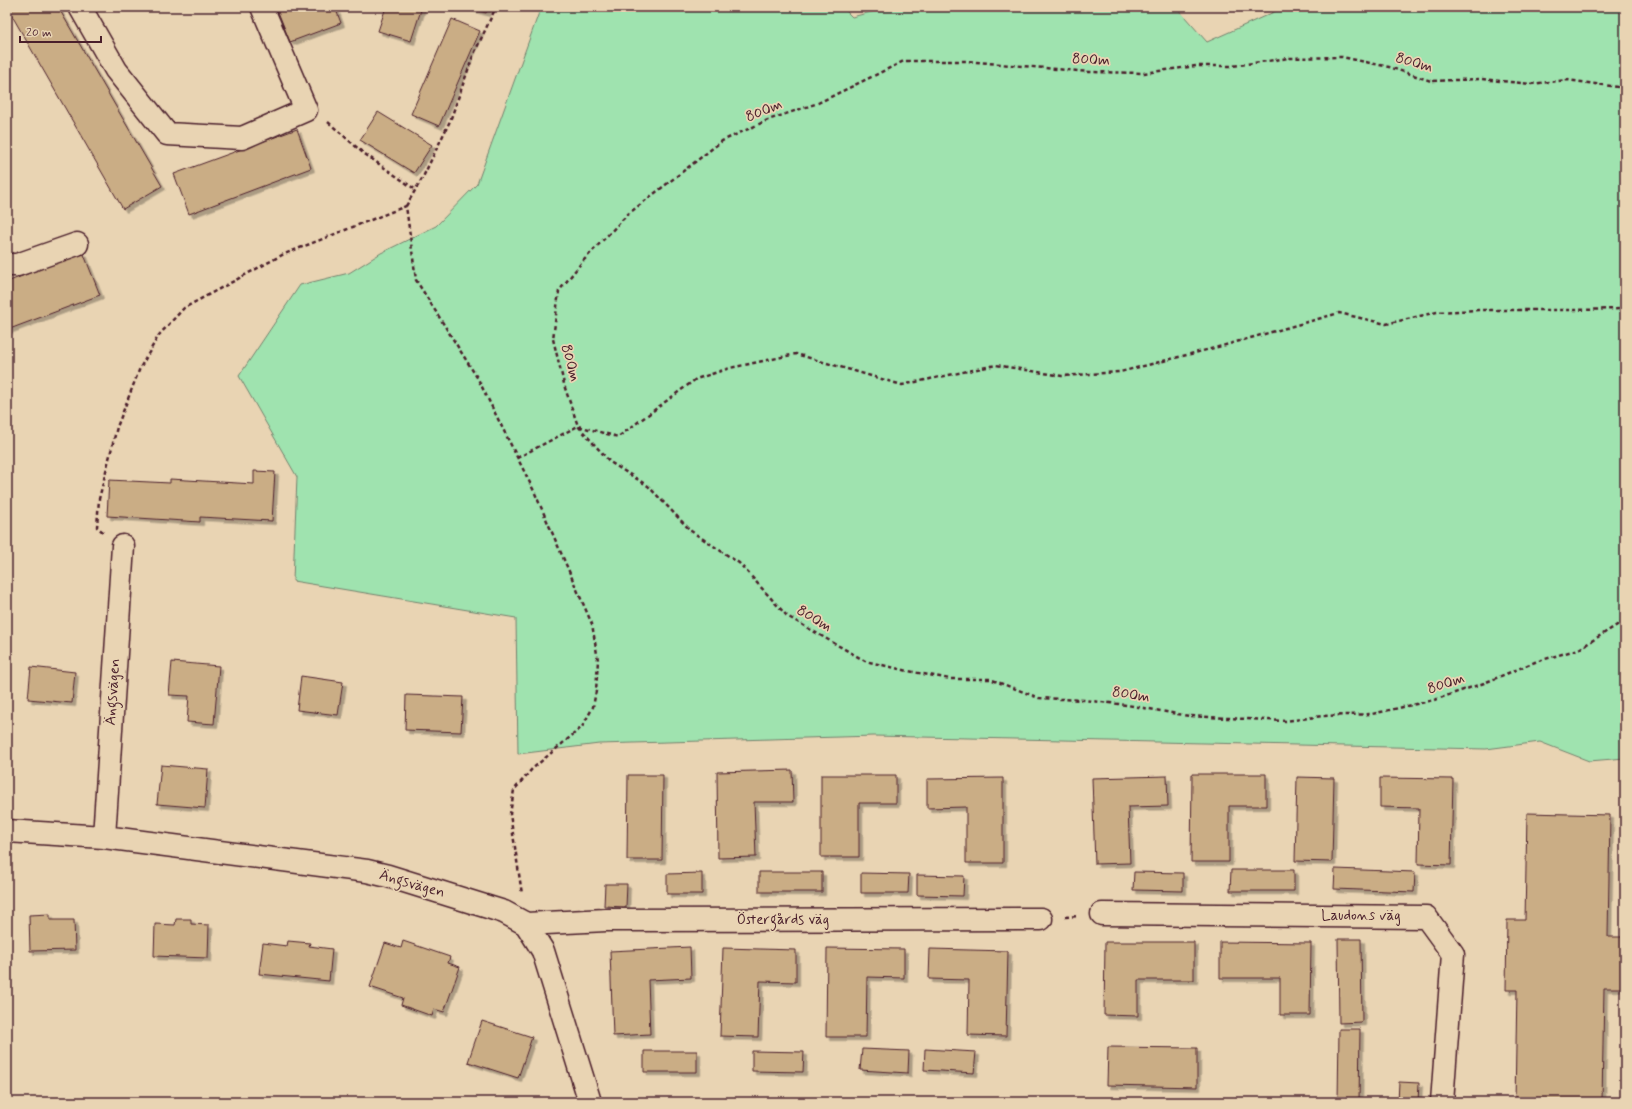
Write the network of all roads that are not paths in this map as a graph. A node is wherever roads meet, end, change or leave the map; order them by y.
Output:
1 (80, 7) edge
2 (262, 7) edge
3 (77, 244) dead end
4 (7, 265) edge
5 (123, 546) road end
6 (7, 831) edge
7 (104, 837) junction
8 (1102, 914) road end
9 (1041, 919) road end
10 (526, 924) junction
11 (590, 1102) edge
12 (1442, 1102) edge

1 - 2 street
3 - 4 street
5 - 7 street, Ängsvägen
6 - 7 street, Ängsvägen
7 - 10 street, Ängsvägen
8 - 12 street, Laudons väg
9 - 10 street, Östergårds väg
10 - 11 street, Ängsvägen

